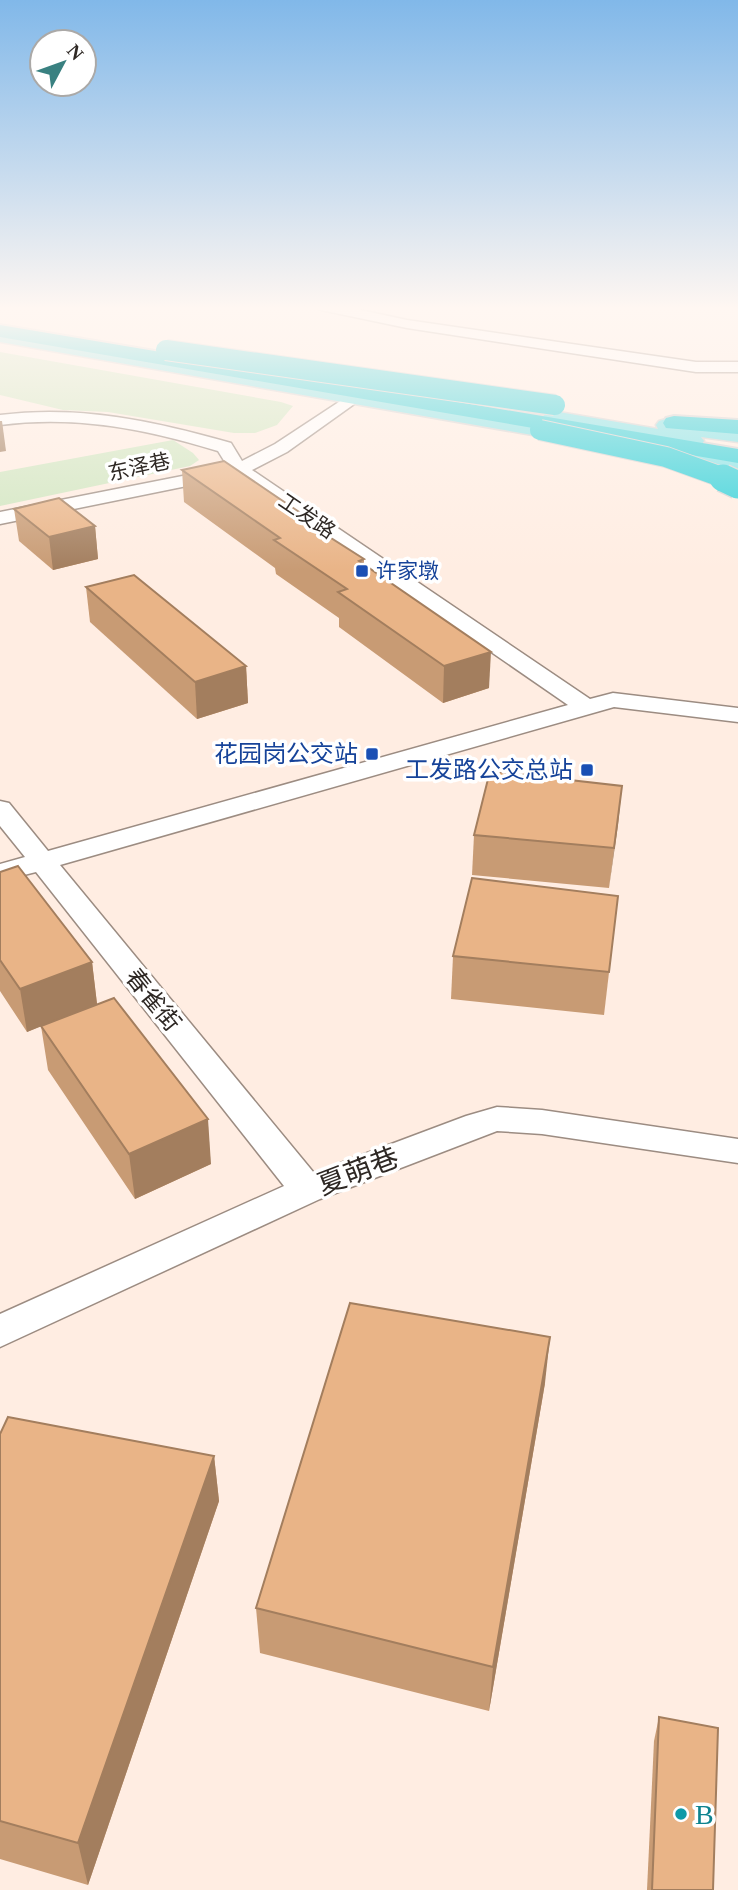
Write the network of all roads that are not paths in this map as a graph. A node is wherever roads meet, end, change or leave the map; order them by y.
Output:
1 (324, 394) edge
2 (362, 394) edge
3 (376, 394) edge
4 (391, 394) edge
5 (409, 394) edge
6 (429, 394) edge
7 (470, 394) edge
8 (471, 394) edge
9 (351, 399) junction
10 (0, 420) edge
11 (738, 427) edge
12 (609, 430) junction
13 (738, 436) edge
14 (738, 446) edge
15 (738, 455) edge
16 (738, 467) edge
17 (239, 470) junction
18 (738, 485) edge
19 (0, 519) edge
20 (586, 707) junction
21 (738, 715) edge
22 (0, 809) edge
23 (40, 861) junction
24 (0, 873) edge
25 (738, 1151) edge
26 (307, 1190) junction
27 (0, 1331) edge

1 - 9 main road
2 - 18 highway, bridge
3 - 15 highway
4 - 12 main road
5 - 12 main road
6 - 14 highway, bridge
7 - 13 main road
8 - 11 highway, bridge
9 - 16 main road
9 - 17 street, 东泽巷
10 - 17 street, 工发路
12 - 14 main road
12 - 15 main road
17 - 19 street, 东泽巷
17 - 20 street, 工发路
20 - 21 street
20 - 23 street
22 - 23 street, 春雀街
23 - 24 street
23 - 26 street, 春雀街
25 - 26 street, 夏萌巷
26 - 27 street, 夏萌巷

